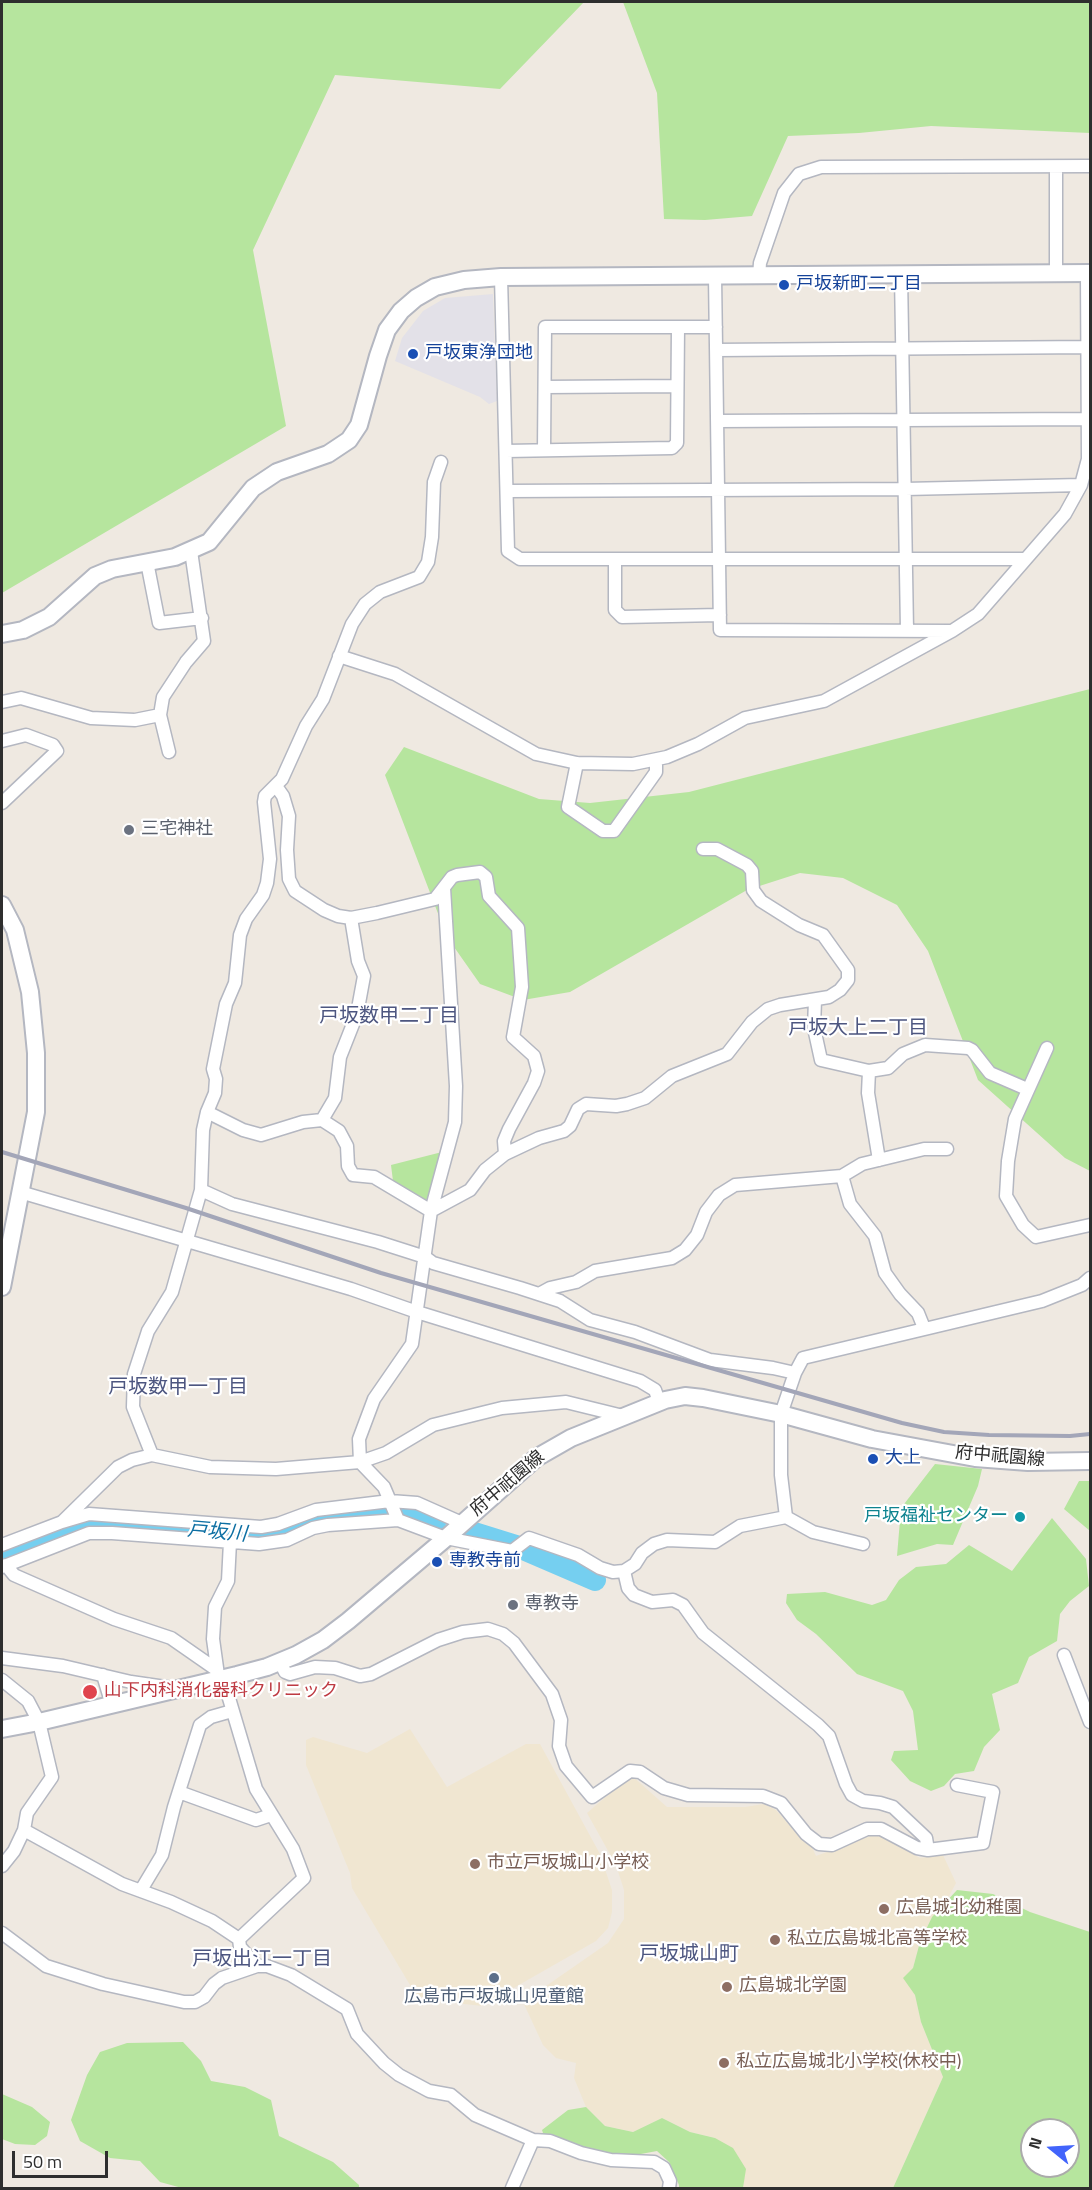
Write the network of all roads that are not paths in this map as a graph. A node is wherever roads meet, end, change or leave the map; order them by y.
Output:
1 (1090, 166) edge
2 (1056, 167) junction
3 (1056, 273) junction
4 (1089, 273) edge
5 (901, 275) junction
6 (716, 276) junction
7 (759, 276) junction
8 (501, 278) junction
9 (678, 327) junction
10 (716, 327) junction
11 (1089, 347) edge
12 (904, 349) junction
13 (716, 350) junction
14 (677, 386) junction
15 (545, 387) junction
16 (1088, 418) junction
17 (904, 419) junction
18 (717, 421) junction
19 (544, 450) junction
20 (506, 451) junction
21 (441, 462) dead end
22 (1081, 485) junction
23 (905, 489) junction
24 (718, 490) junction
25 (507, 491) junction
26 (191, 550) junction
27 (719, 558) junction
28 (615, 559) junction
29 (1025, 559) junction
30 (905, 560) junction
31 (147, 562) junction
32 (720, 615) junction
33 (202, 618) junction
34 (907, 630) junction
35 (952, 631) junction
36 (2, 634) edge
37 (339, 656) junction
38 (2, 702) edge
39 (160, 715) junction
40 (2, 741) edge
41 (169, 752) dead end
42 (656, 760) junction
43 (577, 763) junction
44 (276, 786) junction
45 (2, 803) edge
46 (703, 849) dead end
47 (444, 888) junction
48 (2, 905) edge
49 (351, 918) junction
50 (815, 1000) junction
51 (1047, 1048) dead end
52 (869, 1071) junction
53 (1027, 1089) junction
54 (207, 1112) junction
55 (322, 1120) junction
56 (947, 1149) dead end
57 (505, 1154) junction
58 (879, 1160) junction
59 (842, 1176) junction
60 (201, 1190) junction
61 (20, 1192) junction
62 (431, 1211) junction
63 (1090, 1225) edge
64 (186, 1242) junction
65 (424, 1257) junction
66 (1090, 1278) edge
67 (2, 1287) edge
68 (539, 1294) junction
69 (417, 1312) junction
70 (924, 1328) junction
71 (795, 1372) junction
72 (659, 1402) junction
73 (781, 1414) junction
74 (622, 1416) junction
75 (152, 1455) junction
76 (360, 1461) junction
77 (1090, 1461) edge
78 (390, 1501) junction
79 (786, 1517) junction
80 (398, 1520) junction
81 (62, 1522) junction
82 (462, 1523) junction
83 (446, 1538) junction
84 (231, 1542) junction
85 (863, 1544) dead end
86 (2, 1545) edge
87 (4, 1566) edge
88 (624, 1571) junction
89 (1064, 1655) dead end
90 (2, 1658) edge
91 (280, 1662) junction
92 (103, 1675) junction
93 (220, 1676) junction
94 (2, 1680) edge
95 (176, 1689) junction
96 (112, 1705) junction
97 (232, 1711) junction
98 (39, 1722) junction
99 (1090, 1722) edge
100 (2, 1729) edge
101 (957, 1785) dead end
102 (179, 1792) junction
103 (271, 1815) junction
104 (24, 1830) junction
105 (928, 1850) junction
106 (2, 1866) edge
107 (141, 1890) junction
108 (2, 1933) edge
109 (238, 1939) junction
110 (257, 1966) junction
111 (533, 2140) junction
112 (512, 2188) edge
113 (669, 2188) edge

1 - 2 street
2 - 3 street
2 - 7 street
3 - 4 street
3 - 5 street
4 - 11 street
5 - 7 street
5 - 12 street
6 - 7 street
6 - 8 street
6 - 10 street
8 - 20 street
8 - 26 street
9 - 10 street
9 - 14 street
9 - 15 street
10 - 13 street
11 - 12 street
11 - 16 street
12 - 13 street
12 - 17 street
13 - 18 street
14 - 15 street
14 - 19 street
15 - 19 street
16 - 17 street
16 - 22 street
17 - 18 street
17 - 23 street
18 - 24 street
19 - 20 street
20 - 25 street
21 - 37 street
22 - 23 street
22 - 29 street
23 - 24 street
23 - 30 street
24 - 25 street
24 - 27 street
25 - 28 street
26 - 31 street
26 - 33 street
27 - 28 street
27 - 30 street
27 - 32 street
28 - 32 street
29 - 30 street
29 - 35 street
30 - 34 street
31 - 33 street
31 - 36 street
32 - 34 street
33 - 39 street
34 - 35 street
35 - 42 street
37 - 43 street
37 - 44 street
38 - 39 street
39 - 41 street
40 - 45 street
42 - 43 street
42 - 43 street
44 - 49 street
44 - 54 street
46 - 50 street
47 - 49 street
47 - 57 street
47 - 62 street
48 - 61 street
49 - 55 street
50 - 52 street
50 - 57 street
51 - 53 street
52 - 53 street
52 - 58 street
53 - 63 street
54 - 55 street
54 - 60 street
55 - 62 street
56 - 58 street
57 - 62 street
58 - 59 street
59 - 68 street
59 - 70 street
60 - 64 street
60 - 65 street
61 - 64 street
61 - 67 street
62 - 65 street
64 - 69 street
64 - 75 street
65 - 68 street
65 - 69 street
66 - 70 street
68 - 71 street
69 - 72 street
69 - 76 street
70 - 71 street
71 - 73 street
72 - 73 street, 府中祇園線
72 - 74 street, 府中祇園線
73 - 77 street, 府中祇園線
73 - 79 street
74 - 76 street
74 - 82 street, 府中祇園線
75 - 76 street
75 - 81 street
76 - 78 street
78 - 80 street
78 - 81 street
78 - 82 street
79 - 85 street
79 - 88 street
80 - 83 street
80 - 84 street
81 - 86 street
82 - 83 street, 府中祇園線
83 - 88 street
83 - 91 street, 府中祇園線
84 - 87 street
84 - 93 street
87 - 93 street
88 - 105 street
89 - 99 street
90 - 92 street
91 - 93 street, 府中祇園線
91 - 105 street
92 - 95 street
92 - 96 street
93 - 95 street, 府中祇園線
93 - 97 street
94 - 98 street
95 - 96 street, 府中祇園線
96 - 98 street, 府中祇園線
97 - 102 street
97 - 103 street
98 - 100 street, 府中祇園線
98 - 104 street
101 - 105 street
102 - 103 street
102 - 107 street
103 - 109 street
104 - 106 street
104 - 107 street
107 - 109 street
108 - 110 street
109 - 110 street
110 - 111 street
111 - 112 street
111 - 113 street

